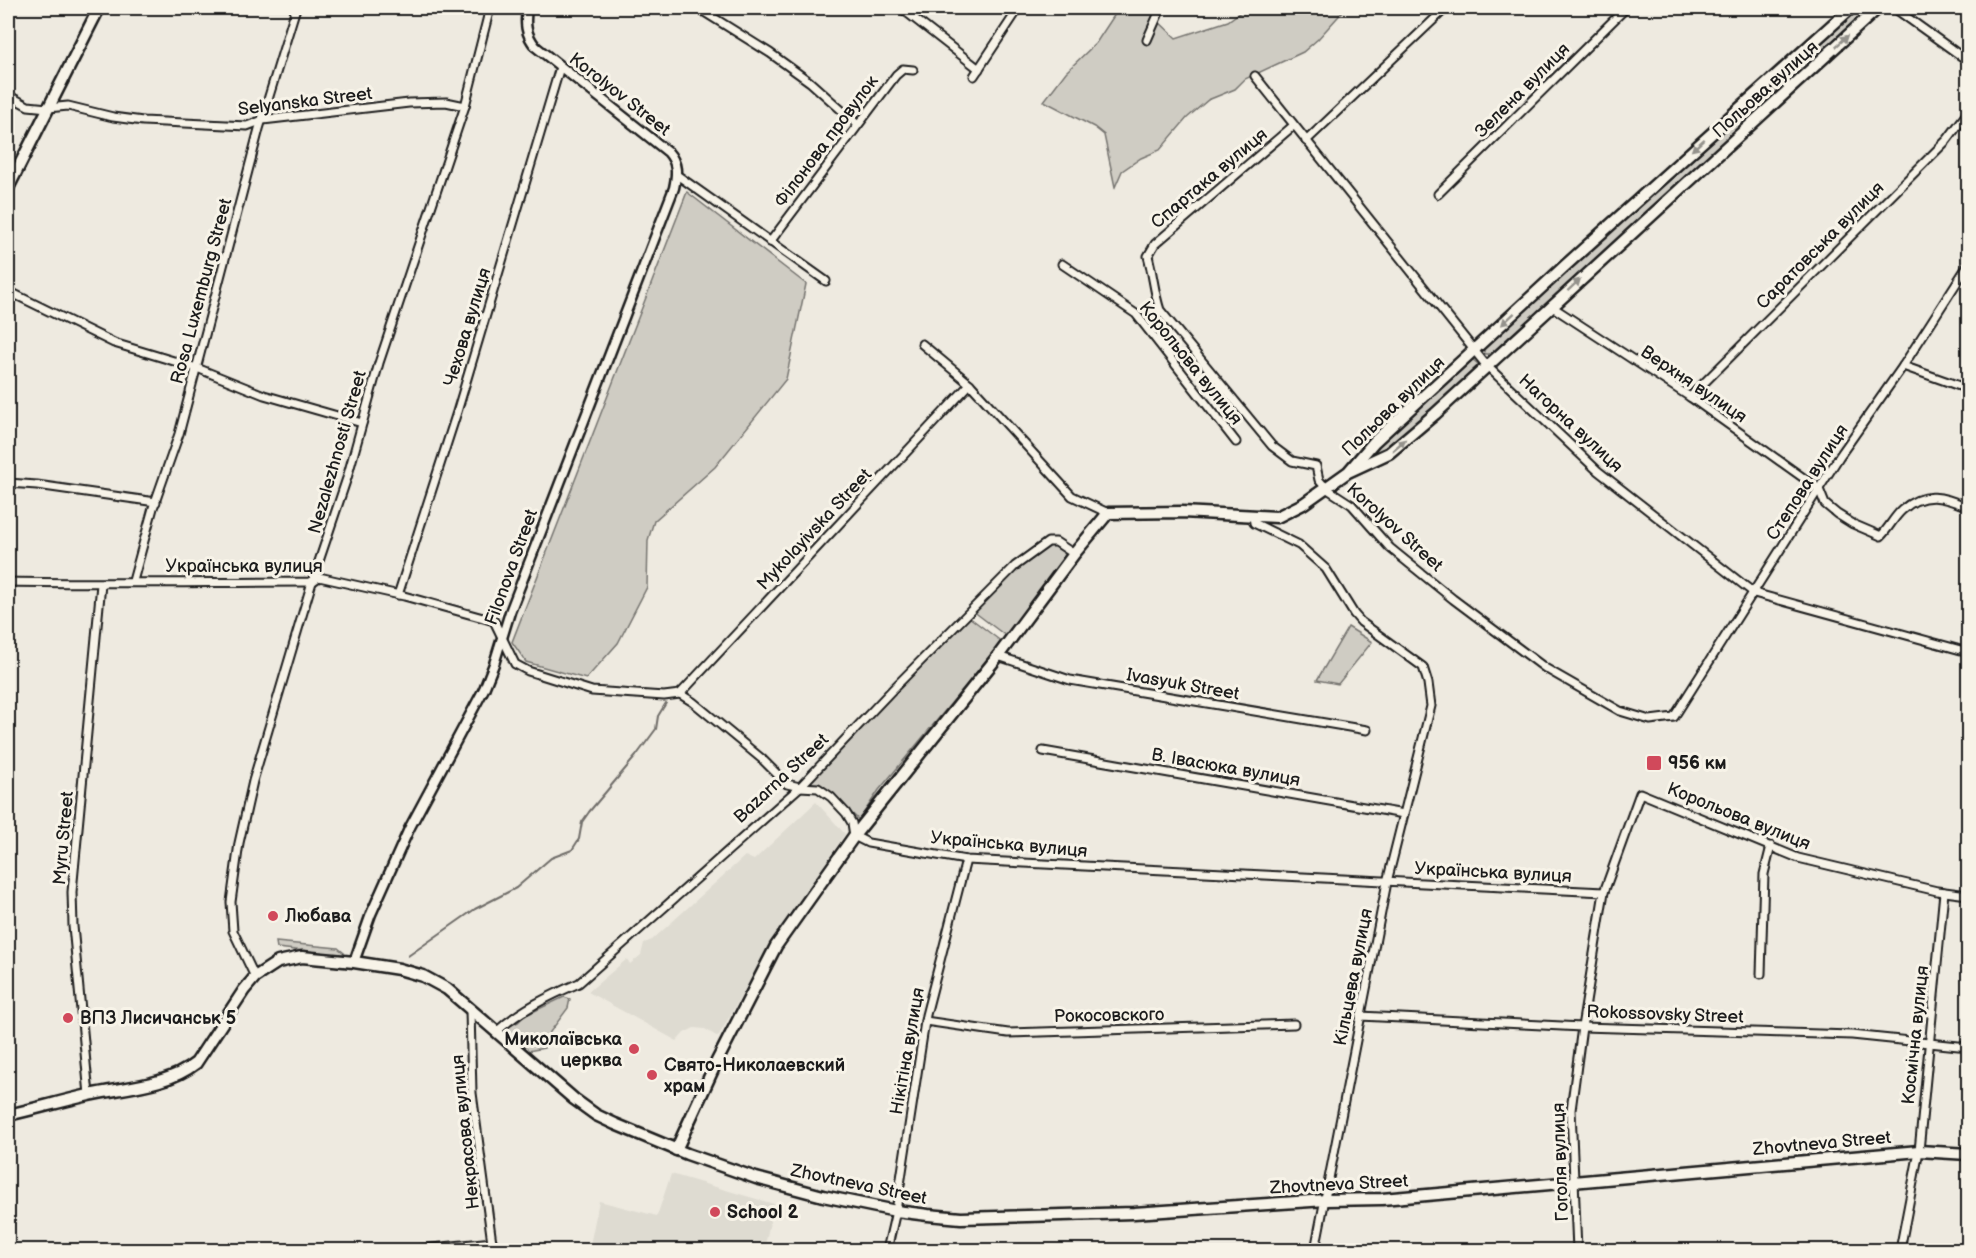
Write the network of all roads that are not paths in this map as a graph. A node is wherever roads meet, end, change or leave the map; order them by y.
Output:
1 (99, 8) edge
2 (296, 8) edge
3 (490, 8) edge
4 (527, 8) edge
5 (699, 8) edge
6 (901, 8) edge
7 (1019, 8) edge
8 (1161, 8) edge
9 (1446, 8) edge
10 (1626, 8) edge
11 (1851, 8) edge
12 (1878, 8) edge
13 (1894, 8) edge
14 (1147, 40) dead end
15 (1968, 61) edge
16 (560, 67) junction
17 (913, 70) dead end
18 (1255, 76) dead end
19 (8, 95) edge
20 (465, 106) junction
21 (48, 108) junction
22 (1968, 112) edge
23 (263, 120) junction
24 (857, 124) junction
25 (1293, 126) junction
26 (1306, 141) junction
27 (677, 175) junction
28 (8, 188) edge
29 (1438, 194) dead end
30 (770, 242) junction
31 (1148, 256) joint
32 (1062, 264) dead end
33 (1968, 265) edge
34 (826, 281) dead end
35 (8, 291) edge
36 (1551, 306) junction
37 (922, 344) dead end
38 (1474, 350) junction
39 (1486, 365) junction
40 (1903, 366) junction
41 (197, 368) junction
42 (970, 384) junction
43 (1968, 389) edge
44 (1690, 397) junction
45 (362, 423) junction
46 (1236, 442) dead end
47 (1348, 472) junction
48 (8, 483) edge
49 (1326, 488) junction
50 (1819, 489) junction
51 (156, 502) junction
52 (1968, 507) edge
53 (1108, 513) junction
54 (1253, 516) junction
55 (1074, 554) junction
56 (133, 581) junction
57 (8, 582) edge
58 (312, 582) junction
59 (101, 584) junction
60 (1754, 593) junction
61 (398, 595) junction
62 (502, 639) junction
63 (1968, 652) edge
64 (998, 656) junction
65 (680, 694) junction
66 (1674, 717) joint
67 (1367, 730) dead end
68 (1043, 751) dead end
69 (800, 787) junction
70 (1640, 793) joint
71 (1404, 814) junction
72 (854, 836) junction
73 (1771, 846) junction
74 (966, 860) junction
75 (1387, 882) junction
76 (1604, 892) junction
77 (1944, 892) junction
78 (1968, 895) edge
79 (354, 962) junction
80 (1761, 974) dead end
81 (255, 977) junction
82 (470, 1010) junction
83 (1360, 1016) junction
84 (925, 1021) junction
85 (1294, 1024) dead end
86 (1582, 1027) junction
87 (496, 1032) junction
88 (1929, 1042) junction
89 (1968, 1047) edge
90 (89, 1095) junction
91 (8, 1115) edge
92 (676, 1149) junction
93 (1919, 1151) junction
94 (1968, 1154) edge
95 (1575, 1180) junction
96 (1326, 1200) junction
97 (896, 1211) junction
98 (493, 1242) junction
99 (412, 1251) edge
100 (494, 1251) edge
101 (887, 1251) edge
102 (1315, 1251) edge
103 (1577, 1251) edge
104 (1900, 1251) edge

1 - 21 main road
2 - 23 street, Rosa Luxemburg Street
3 - 20 street, Nezalezhnosti Street
4 - 16 street, Korolyov Street
5 - 24 street
6 - 7 street
8 - 14 street
9 - 26 street
10 - 29 street, Зелена вулиця
11 -> 38 main road, Польова вулиця
36 -> 12 main road, Польова вулиця
13 - 15 street
16 - 27 street, Korolyov Street
16 - 61 street, Чехова вулиця
17 - 24 street, Філонова провулок
18 - 25 street, Нагорна вулиця
19 - 21 street, Selyanska Street
20 - 23 street, Selyanska Street
20 - 45 street, Nezalezhnosti Street
21 - 23 street, Selyanska Street
21 - 28 main road
22 - 44 street, Саратовська вулиця
23 - 41 street, Rosa Luxemburg Street
24 - 30 street, Філонова провулок
25 - 26 street, Нагорна вулиця
25 - 31 street, Спартака вулиця
26 - 38 street, Нагорна вулиця
27 - 30 street, Korolyov Street
27 - 62 street, Filonova Street
30 - 34 street, Korolyov Street
31 - 49 street, Korolyov Street
32 - 46 street, Корольова вулиця
33 - 40 street, Степова вулиця
35 - 41 street
36 - 39 main road, Польова вулиця
36 - 44 street, Верхня вулиця
37 - 42 street
38 - 39 street, Нагорна вулиця
38 - 47 main road, Польова вулиця
47 -> 39 main road, Польова вулиця
39 - 60 street, Нагорна вулиця
40 - 43 street
40 - 50 street, Степова вулиця
41 - 45 street
41 - 51 street, Rosa Luxemburg Street
42 - 53 street
42 - 65 street, Mykolayivska Street
44 - 50 street, Верхня вулиця
45 - 58 street, Nezalezhnosti Street
47 - 49 main road
48 - 51 street
49 - 54 main road
49 - 66 street, Korolyov Street
50 - 52 street, Верхня вулиця
50 - 60 street, Степова вулиця
51 - 56 street, Rosa Luxemburg Street
53 - 54 main road
53 - 55 main road
54 - 71 street, Кільцева вулиця
55 - 64 main road
55 - 69 street, Bazarna Street
56 - 58 street, Українська вулиця
56 - 59 street, Українська вулиця
57 - 59 street, Українська вулиця
58 - 61 street, Українська вулиця
58 - 81 street, Nezalezhnosti Street
59 - 90 street, Myru Street
60 - 63 street, Нагорна вулиця
60 - 66 street, Степова вулиця
61 - 62 street, Українська вулиця
62 - 65 street, Українська вулиця
62 - 79 street, Filonova Street
64 - 67 street, Ivasyuk Street
64 - 72 main road
65 - 69 street
68 - 71 street, В. Івасюка вулиця
69 - 72 street
69 - 87 street, Bazarna Street
70 - 73 street, Корольова вулиця
70 - 76 street, Гоголя вулиця
71 - 75 street, Кільцева вулиця
72 - 74 street, Українська вулиця
72 - 92 main road
73 - 77 street, Корольова вулиця
73 - 80 street
74 - 75 street, Українська вулиця
74 - 84 street, Нікітіна вулиця
75 - 76 street, Українська вулиця
75 - 83 street, Кільцева вулиця
76 - 86 street, Гоголя вулиця
77 - 78 street, Корольова вулиця
77 - 88 street, Космічна вулиця
79 - 81 main road, Zhovtneva Street
79 - 82 main road, Zhovtneva Street
81 - 90 main road, Zhovtneva Street
82 - 87 main road, Zhovtneva Street
82 - 98 street, Некрасова вулиця
83 - 86 street, Rokossovsky Street
83 - 96 street, Кільцева вулиця
84 - 85 street, Рокосовского
84 - 97 street, Нікітіна вулиця
86 - 88 street, Rokossovsky Street
86 - 95 street, Гоголя вулиця
87 - 92 main road, Zhovtneva Street
88 - 89 street, Rokossovsky Street
88 - 93 street, Космічна вулиця
90 - 91 main road, Zhovtneva Street
92 - 97 main road, Zhovtneva Street
93 - 94 main road, Zhovtneva Street
93 - 95 main road, Zhovtneva Street
93 - 104 street, Космічна вулиця
95 - 96 main road, Zhovtneva Street
95 - 103 street, Гоголя вулиця
96 - 97 main road, Zhovtneva Street
96 - 102 street, Кільцева вулиця
97 - 101 street, Нікітіна вулиця
98 - 99 street
98 - 100 street, Некрасова вулиця

